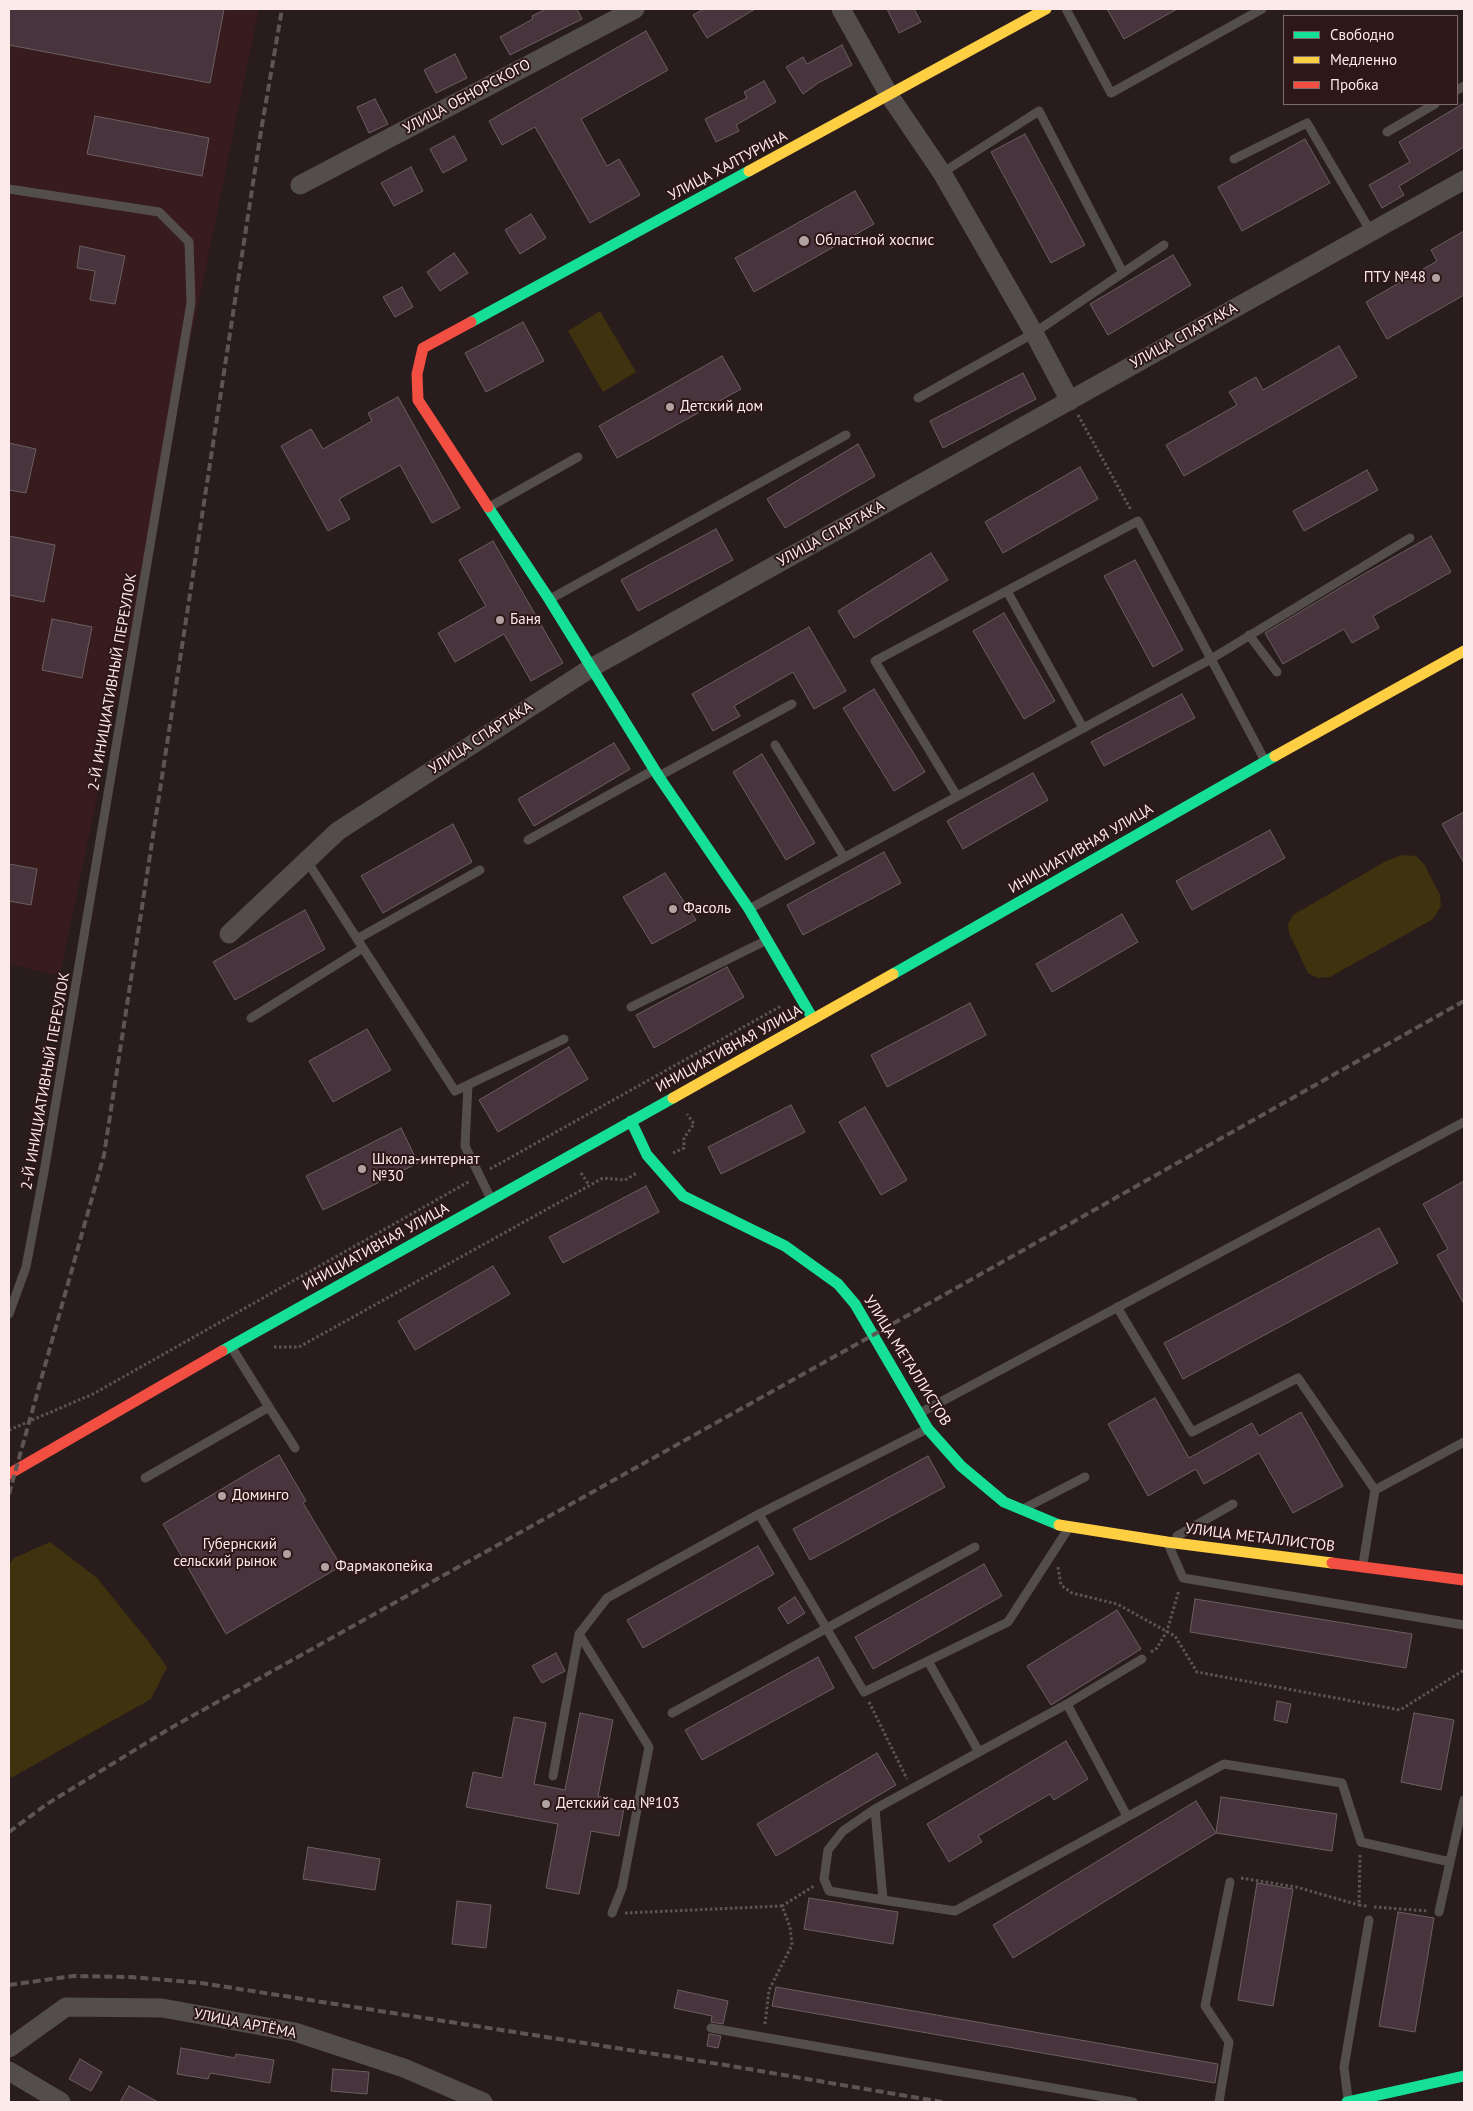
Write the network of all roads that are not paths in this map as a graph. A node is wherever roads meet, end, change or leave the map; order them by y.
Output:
1 (635, 9) edge
2 (841, 9) edge
3 (1046, 9) edge
4 (1066, 9) edge
5 (1262, 9) edge
6 (889, 95) junction
7 (1432, 105) edge
8 (1387, 132) dead end
9 (1234, 159) dead end
10 (942, 173) junction
11 (1464, 180) edge
12 (300, 185) dead end
13 (9, 189) edge
14 (1371, 232) junction
15 (1164, 245) dead end
16 (1123, 273) junction
17 (1034, 333) junction
18 (918, 398) dead end
19 (1070, 401) junction
20 (846, 435) dead end
21 (578, 456) dead end
22 (489, 507) junction
23 (1410, 538) dead end
24 (1007, 591) junction
25 (549, 599) junction
26 (1249, 636) junction
27 (1464, 651) edge
28 (1211, 659) junction
29 (591, 668) junction
30 (1277, 672) dead end
31 (792, 704) dead end
32 (1083, 728) junction
33 (775, 746) dead end
34 (1265, 761) junction
35 (657, 773) junction
36 (957, 796) junction
37 (528, 840) dead end
38 (844, 858) junction
39 (306, 861) junction
40 (480, 870) dead end
41 (749, 909) junction
42 (229, 934) dead end
43 (357, 939) junction
44 (767, 940) junction
45 (363, 948) junction
46 (631, 1008) dead end
47 (251, 1018) dead end
48 (813, 1019) junction
49 (564, 1039) dead end
50 (468, 1085) junction
51 (631, 1121) junction
52 (1464, 1122) edge
53 (491, 1199) junction
54 (1117, 1308) junction
55 (9, 1314) edge
56 (231, 1346) junction
57 (269, 1407) junction
58 (919, 1413) junction
59 (928, 1428) junction
60 (1464, 1442) edge
61 (295, 1448) dead end
62 (9, 1474) edge
63 (1085, 1477) dead end
64 (145, 1478) dead end
65 (1375, 1490) junction
66 (1233, 1504) dead end
67 (1022, 1509) junction
68 (759, 1514) junction
69 (1069, 1526) junction
70 (1167, 1542) junction
71 (975, 1547) dead end
72 (1363, 1566) junction
73 (1464, 1580) edge
74 (1464, 1625) edge
75 (827, 1628) junction
76 (579, 1634) junction
77 (1142, 1659) road end
78 (928, 1661) junction
79 (1067, 1704) junction
80 (672, 1713) dead end
81 (979, 1752) junction
82 (553, 1776) dead end
83 (1464, 1800) edge
84 (875, 1809) junction
85 (1127, 1816) junction
86 (1450, 1862) junction
87 (1230, 1882) road end
88 (884, 1900) junction
89 (1439, 1912) road end
90 (612, 1913) road end
91 (1369, 1920) road end
92 (711, 2028) dead end
93 (9, 2048) edge
94 (9, 2071) edge
95 (1464, 2076) edge
96 (61, 2102) edge
97 (483, 2102) edge
98 (1133, 2102) edge
99 (1219, 2102) edge
100 (1348, 2102) edge

1 - 12 street, УЛИЦА ОБНОРСКОГО
2 - 6 street
3 - 6 main road, УЛИЦА ХАЛТУРИНА
4 - 5 lane
6 - 10 street
6 - 22 main road, УЛИЦА ХАЛТУРИНА
7 - 8 lane
9 - 14 lane
10 - 16 lane
10 - 17 street
11 - 14 street, УЛИЦА СПАРТАКА
13 - 55 lane, 2-Й ИНИЦИАТИВНЫЙ ПЕРЕУЛОК
14 - 19 street, УЛИЦА СПАРТАКА
15 - 16 lane
16 - 17 lane
17 - 18 lane
17 - 19 street
19 - 29 street, УЛИЦА СПАРТАКА
20 - 25 lane
21 - 22 lane
22 - 25 main road
23 - 26 lane
24 - 28 lane
24 - 32 lane
24 - 36 lane
25 - 29 main road
26 - 28 lane
26 - 30 lane
27 - 34 main road, ИНИЦИАТИВНАЯ УЛИЦА
28 - 32 lane
28 - 34 lane
29 - 35 main road
29 - 39 street, УЛИЦА СПАРТАКА
31 - 35 lane
32 - 36 lane
33 - 38 lane
34 - 48 main road, ИНИЦИАТИВНАЯ УЛИЦА
35 - 37 lane
35 - 41 main road
36 - 38 lane
38 - 41 lane
39 - 42 street, УЛИЦА СПАРТАКА
39 - 43 lane
40 - 43 lane
41 - 44 main road
43 - 45 lane
44 - 46 lane
44 - 48 main road
45 - 47 lane
45 - 50 lane
48 - 51 main road, ИНИЦИАТИВНАЯ УЛИЦА
49 - 50 lane
50 - 53 lane
51 - 53 main road, ИНИЦИАТИВНАЯ УЛИЦА
51 - 58 main road, УЛИЦА МЕТАЛЛИСТОВ
52 - 54 lane
53 - 56 main road, ИНИЦИАТИВНАЯ УЛИЦА
54 - 58 lane
54 - 65 lane
56 - 57 lane
56 - 62 main road, ИНИЦИАТИВНАЯ УЛИЦА
57 - 61 lane
57 - 64 lane
58 - 59 main road, УЛИЦА МЕТАЛЛИСТОВ
59 - 67 main road, УЛИЦА МЕТАЛЛИСТОВ
59 - 68 lane
60 - 65 lane
63 - 67 lane
65 - 72 lane
66 - 70 lane
67 - 69 main road, УЛИЦА МЕТАЛЛИСТОВ
68 - 75 lane
68 - 76 lane
69 - 70 main road, УЛИЦА МЕТАЛЛИСТОВ
69 - 78 lane
70 - 72 main road, УЛИЦА МЕТАЛЛИСТОВ
70 - 74 lane
71 - 75 lane
72 - 73 main road, УЛИЦА МЕТАЛЛИСТОВ
75 - 78 lane
75 - 80 lane
76 - 82 lane
76 - 90 lane
77 - 79 lane
78 - 81 lane
79 - 81 lane
79 - 85 lane
81 - 84 lane
83 - 86 lane
84 - 88 lane
84 - 88 lane
85 - 86 lane
85 - 88 lane
86 - 89 lane
87 - 99 lane
91 - 100 lane
92 - 98 lane
93 - 97 street, УЛИЦА АРТЁМА
94 - 96 street
95 - 100 main road

